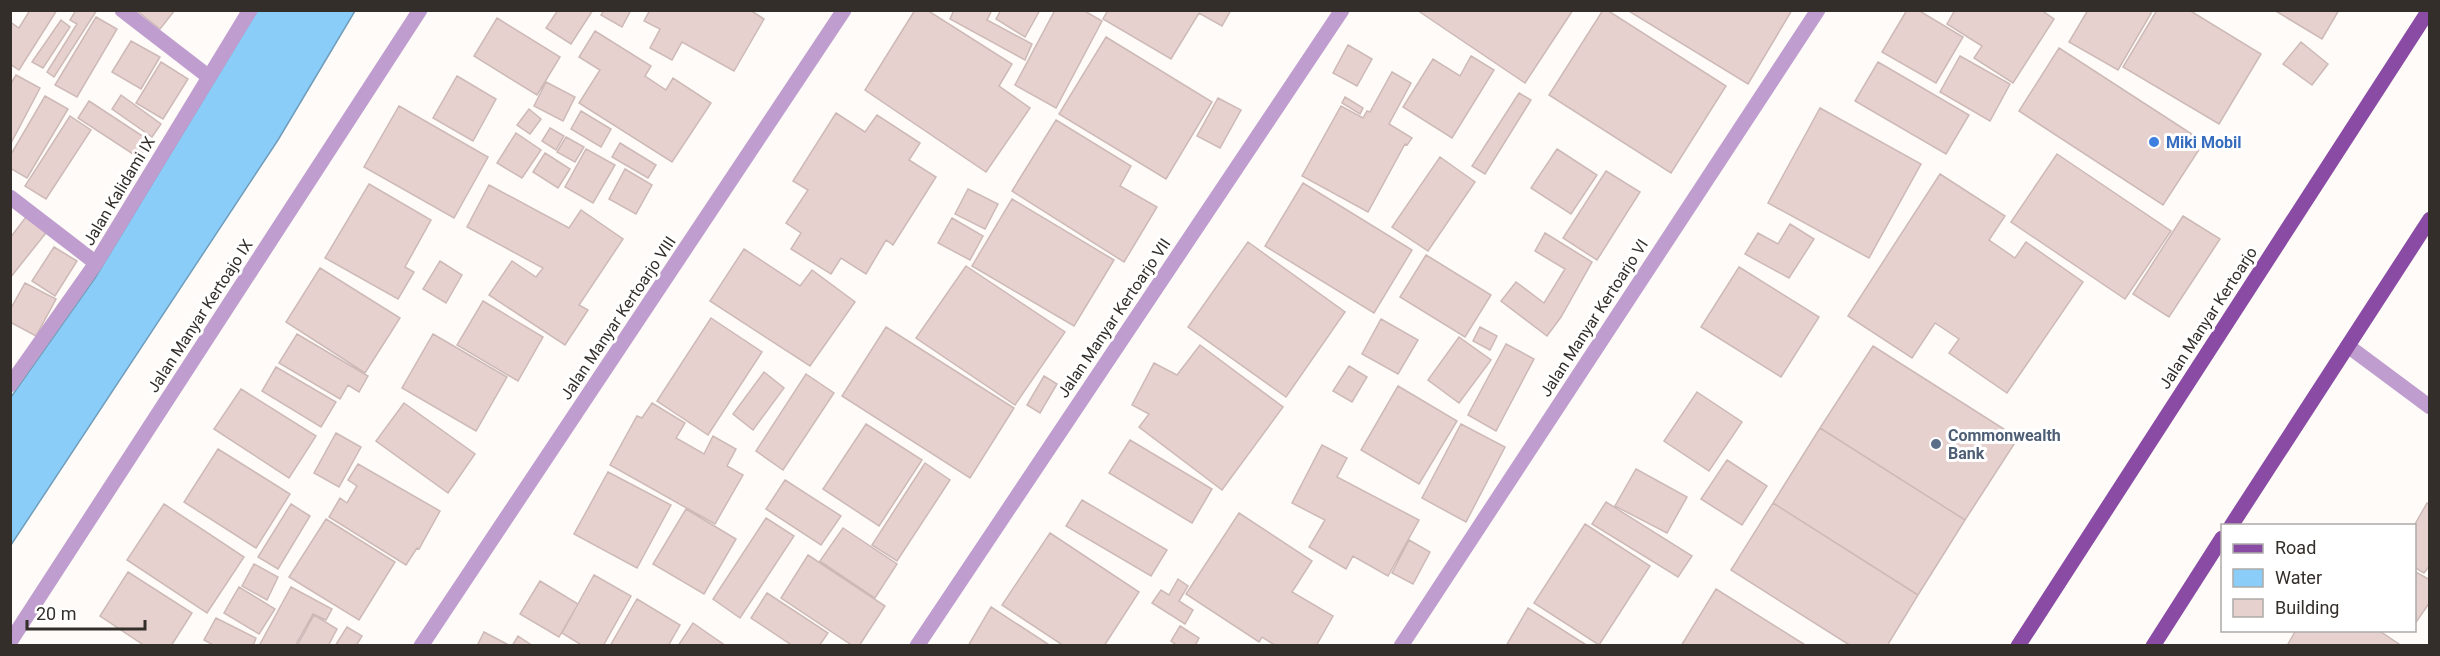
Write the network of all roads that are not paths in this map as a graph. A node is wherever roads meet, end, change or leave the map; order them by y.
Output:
1 (122, 10) edge
2 (250, 10) edge
3 (420, 10) edge
4 (844, 10) edge
5 (1342, 10) edge
6 (1818, 10) edge
7 (2429, 10) edge
8 (209, 77) junction
9 (10, 197) edge
10 (2430, 219) edge
11 (96, 263) junction
12 (2348, 346) junction
13 (11, 384) edge
14 (2430, 407) edge
15 (2232, 524) edge
16 (2221, 541) edge
17 (10, 642) edge
18 (421, 645) edge
19 (916, 645) edge
20 (1401, 645) edge
21 (2018, 645) edge
22 (2153, 645) edge

1 - 8 street
2 - 8 street, Jalan Kalidami IX
3 - 17 street, Jalan Manyar Kertoajo IX
4 - 18 street, Jalan Manyar Kertoarjo VIII
5 - 19 street, Jalan Manyar Kertoarjo VII
6 - 20 street, Jalan Manyar Kertoarjo VI
7 - 21 main road, Jalan Manyar Kertoarjo
8 - 11 street, Jalan Kalidami IX
9 - 11 street
10 - 12 main road
11 - 13 street, Jalan Kalidami IX
12 - 14 street
12 - 15 main road
16 - 22 main road

